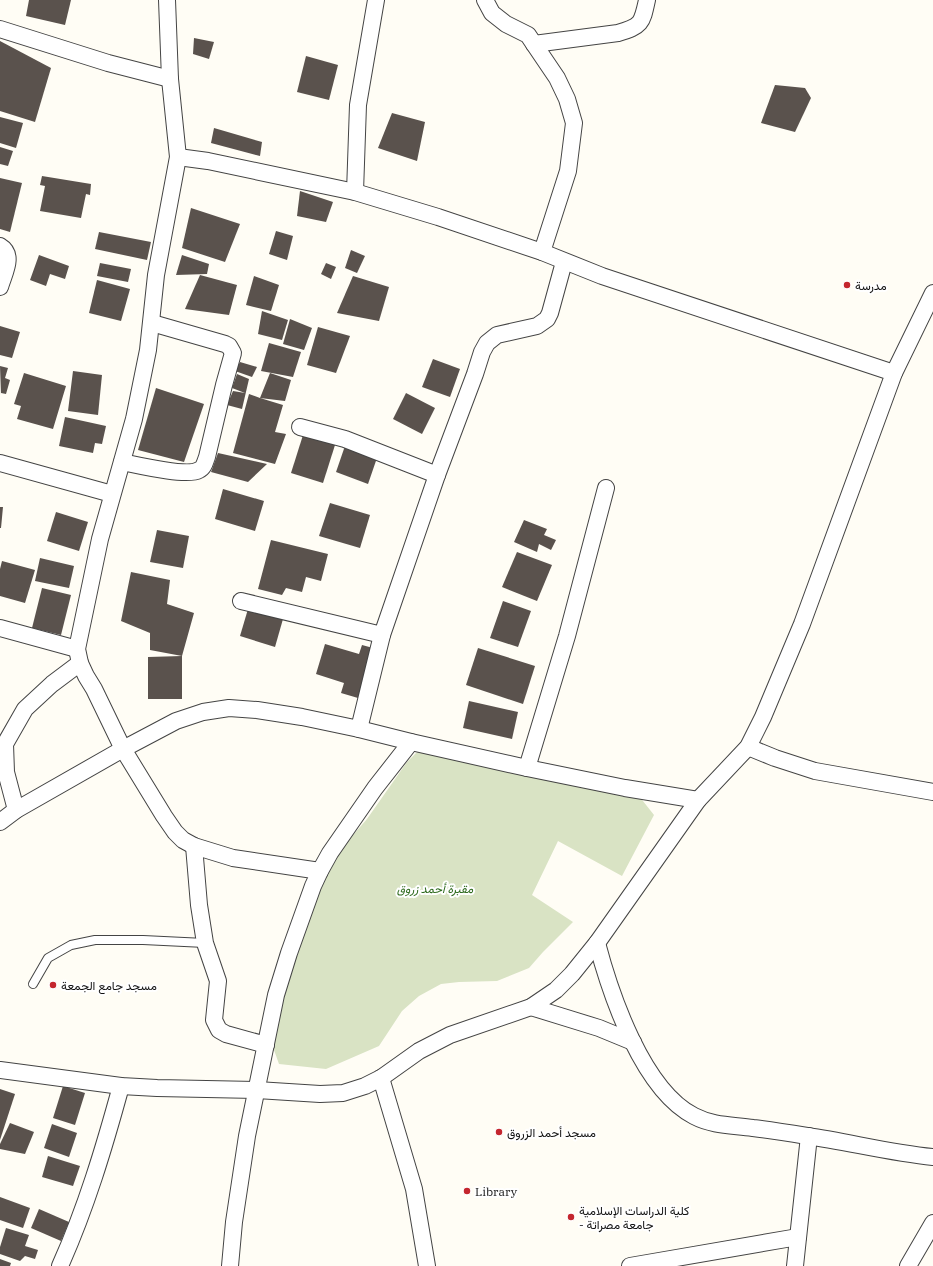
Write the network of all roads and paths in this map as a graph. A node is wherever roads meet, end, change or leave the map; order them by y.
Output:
1 (167, 0) edge
2 (376, 0) edge
3 (485, 0) edge
4 (647, 0) edge
5 (0, 29) edge
6 (534, 44) junction
7 (170, 79) junction
8 (178, 157) junction
9 (355, 192) junction
10 (0, 246) edge
11 (542, 252) junction
12 (564, 262) junction
13 (0, 287) edge
14 (933, 293) edge
15 (152, 323) junction
16 (894, 373) junction
17 (300, 427) dead end
18 (122, 462) junction
19 (0, 463) edge
20 (437, 475) junction
21 (606, 488) dead end
22 (112, 494) junction
23 (241, 602) dead end
24 (0, 628) edge
25 (382, 635) junction
26 (78, 656) junction
27 (359, 729) junction
28 (411, 742) junction
29 (748, 747) junction
30 (123, 749) junction
31 (527, 768) junction
32 (933, 792) edge
33 (698, 800) junction
34 (16, 810) junction
35 (0, 822) edge
36 (194, 846) junction
37 (320, 870) junction
38 (205, 943) junction
39 (596, 943) junction
40 (33, 984) dead end
41 (531, 1007) junction
42 (633, 1042) junction
43 (266, 1045) junction
44 (0, 1070) edge
45 (381, 1078) junction
46 (121, 1086) junction
47 (257, 1090) junction
48 (809, 1136) junction
49 (933, 1157) edge
50 (933, 1223) edge
51 (798, 1237) junction
52 (60, 1266) edge
53 (230, 1266) edge
54 (427, 1266) edge
55 (630, 1266) edge
56 (795, 1266) edge
57 (908, 1266) edge

1 - 7 street
2 - 9 street
3 - 6 street
4 - 6 street
5 - 7 street
6 - 11 street
7 - 8 street
8 - 9 street
8 - 15 street
9 - 11 street
10 - 13 street
11 - 12 street
12 - 16 street
12 - 20 street
14 - 16 street
15 - 18 street
15 - 18 street
16 - 29 street
17 - 20 street
18 - 22 street
19 - 22 street
20 - 25 street
21 - 31 street
22 - 26 street
23 - 25 street
24 - 26 street
25 - 27 street
26 - 30 street
26 - 34 street
27 - 28 street
27 - 30 street
28 - 31 street
28 - 37 street
29 - 32 street
29 - 33 street
30 - 34 street
30 - 36 street
31 - 33 street
33 - 39 street
34 - 35 street
36 - 37 street
36 - 38 street
37 - 43 street
38 - 40 lane
38 - 43 street
39 - 41 street
39 - 42 street
41 - 42 street
41 - 45 street
42 - 48 street
43 - 47 street
44 - 46 street
45 - 47 street
45 - 54 street
46 - 47 street
46 - 52 street
47 - 53 street
48 - 49 street
48 - 51 street
50 - 57 street
51 - 55 street
51 - 56 street

